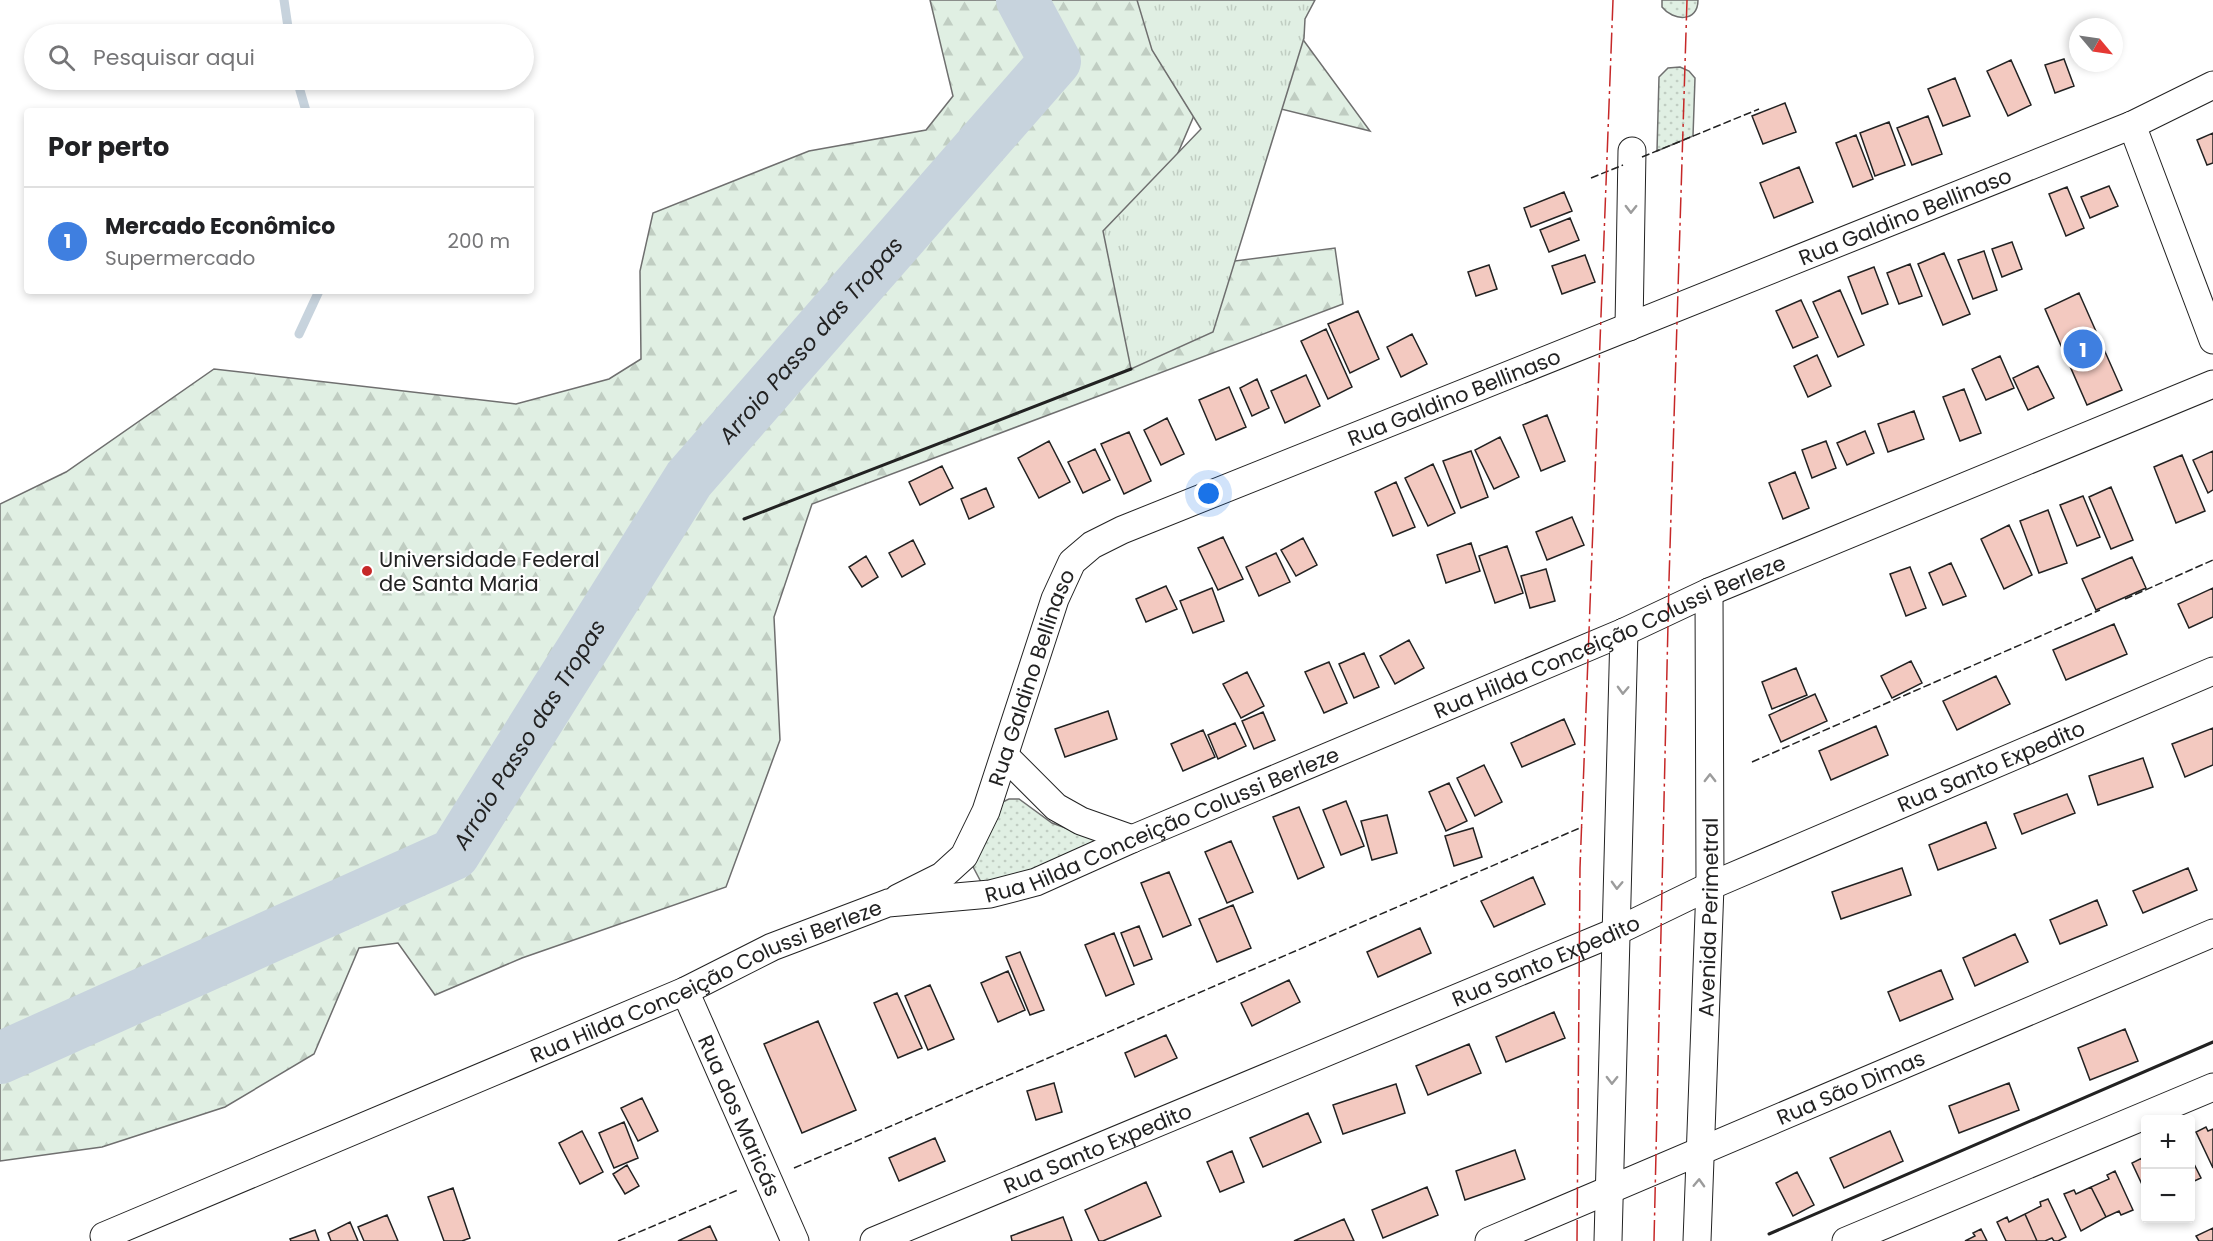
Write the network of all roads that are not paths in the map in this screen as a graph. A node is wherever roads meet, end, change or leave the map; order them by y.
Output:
1 (2213, 85) edge
2 (2132, 125) junction
3 (1632, 150) dead end
4 (1629, 327) junction
5 (2213, 340) edge
6 (2213, 384) edge
7 (1709, 592) junction
8 (1624, 632) junction
9 (2213, 671) edge
10 (1005, 756) junction
11 (1132, 839) junction
12 (957, 863) junction
13 (1710, 886) junction
14 (976, 896) junction
15 (888, 903) junction
16 (1615, 932) junction
17 (2213, 933) edge
18 (685, 991) junction
19 (2213, 1087) edge
20 (1700, 1151) junction
21 (1609, 1191) junction
22 (104, 1236) dead end
23 (795, 1241) edge
24 (874, 1241) edge
25 (1489, 1241) edge
26 (1608, 1241) edge
27 (1697, 1241) edge
28 (1846, 1241) edge

1 - 2 street, Rua Galdino Bellinaso
2 - 4 street, Rua Galdino Bellinaso
2 - 5 street
3 -> 4 street
4 - 10 street, Rua Galdino Bellinaso
6 - 7 street, Rua Hilda Conceição Colussi Berleze
7 - 8 street, Rua Hilda Conceição Colussi Berleze
13 -> 7 street, Avenida Perimetral
8 - 11 street, Rua Hilda Conceição Colussi Berleze
8 -> 16 street
9 - 13 street, Rua Santo Expedito
10 - 11 street
10 - 12 street, Rua Galdino Bellinaso
11 - 14 street, Rua Hilda Conceição Colussi Berleze
12 - 14 street
12 - 15 street, Rua Galdino Bellinaso
13 - 16 street, Rua Santo Expedito
13 - 20 street, Avenida Perimetral
14 - 15 street, Rua Hilda Conceição Colussi Berleze
15 - 18 street, Rua Hilda Conceição Colussi Berleze
16 -> 21 street
16 - 24 street, Rua Santo Expedito
17 - 20 street, Rua São Dimas
18 - 22 street, Rua Hilda Conceição Colussi Berleze
18 - 23 street, Rua dos Maricás
19 - 28 street
20 - 21 street, Rua São Dimas
27 -> 20 street, Avenida Perimetral
21 - 25 street, Rua São Dimas
21 - 26 street

